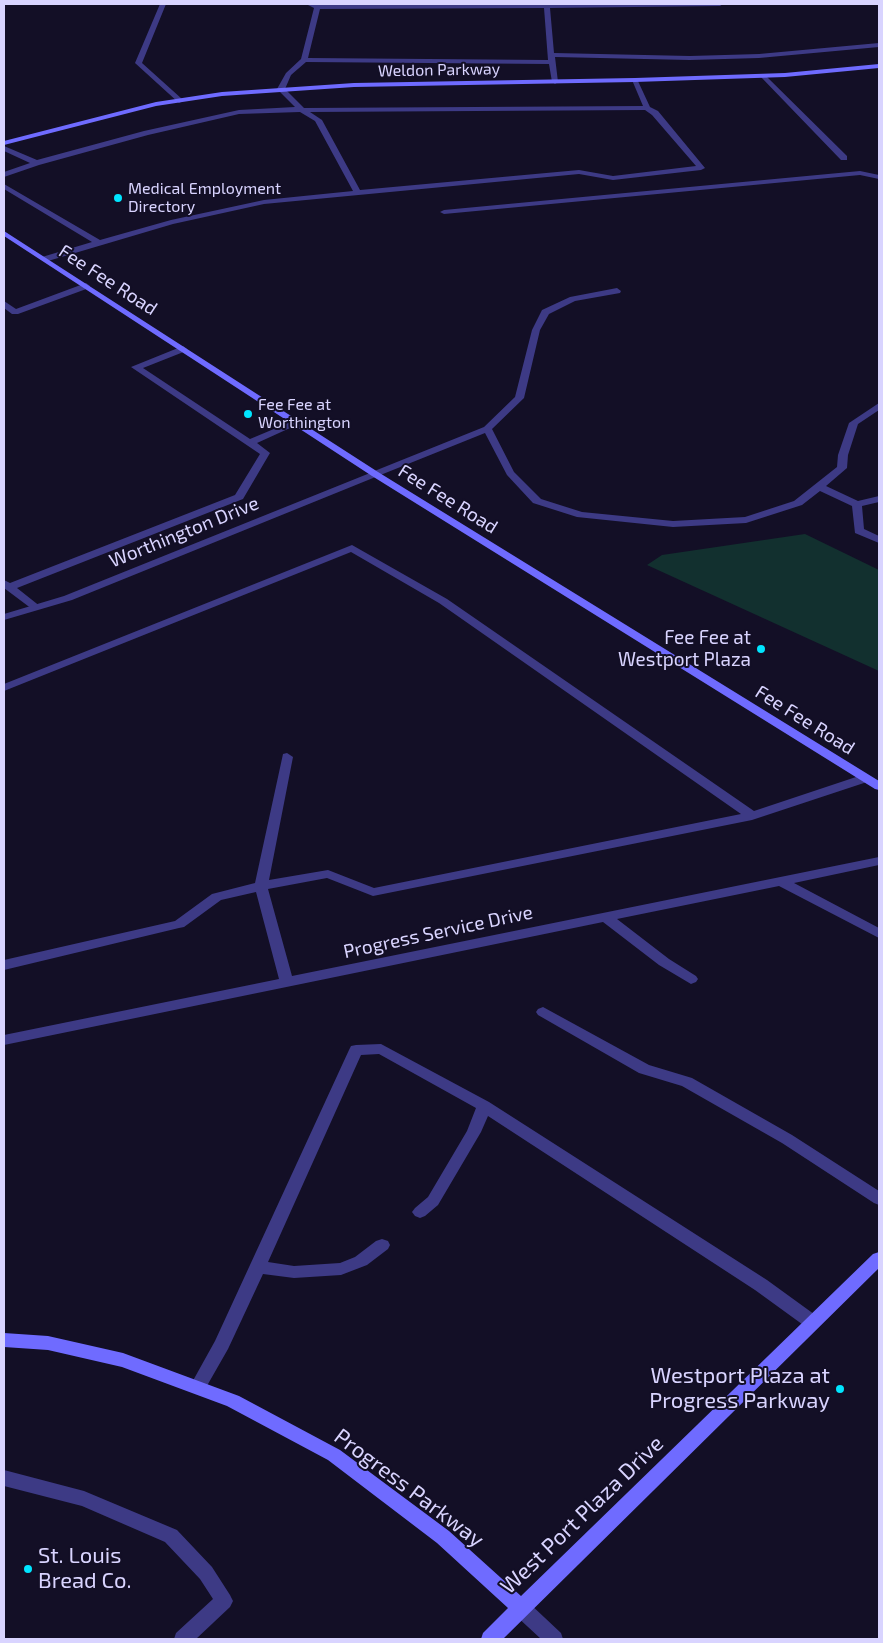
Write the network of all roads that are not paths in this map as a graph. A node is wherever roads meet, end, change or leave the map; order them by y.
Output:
1 (163, 4) edge
2 (309, 4) edge
3 (720, 4) edge
4 (547, 6) junction
5 (318, 7) junction
6 (879, 45) edge
7 (551, 58) junction
8 (304, 60) junction
9 (879, 66) edge
10 (762, 76) junction
11 (635, 80) junction
12 (555, 82) junction
13 (281, 89) junction
14 (179, 101) junction
15 (647, 108) junction
16 (302, 110) junction
17 (4, 144) edge
18 (844, 158) dead end
19 (36, 163) junction
20 (4, 175) edge
21 (879, 177) edge
22 (4, 186) edge
23 (358, 193) junction
24 (444, 212) dead end
25 (4, 233) edge
26 (100, 243) junction
27 (45, 259) junction
28 (86, 286) junction
29 (617, 291) dead end
30 (4, 304) edge
31 (183, 349) junction
32 (879, 406) edge
33 (296, 423) junction
34 (487, 429) junction
35 (249, 443) junction
36 (375, 474) junction
37 (818, 486) junction
38 (879, 500) edge
39 (857, 504) junction
40 (879, 540) edge
41 (6, 585) edge
42 (36, 608) junction
43 (4, 617) edge
44 (4, 688) edge
45 (287, 757) dead end
46 (866, 778) junction
47 (879, 786) edge
48 (752, 816) junction
49 (879, 861) edge
50 (781, 881) junction
51 (261, 886) junction
52 (605, 917) junction
53 (879, 934) edge
54 (4, 966) edge
55 (691, 979) dead end
56 (287, 982) junction
57 (543, 1012) dead end
58 (4, 1040) edge
59 (484, 1106) junction
60 (879, 1199) edge
61 (420, 1212) dead end
62 (382, 1245) dead end
63 (879, 1258) edge
64 (258, 1267) junction
65 (812, 1322) junction
66 (4, 1340) edge
67 (198, 1386) junction
68 (4, 1478) edge
69 (521, 1608) junction
70 (183, 1639) edge
71 (490, 1639) edge
72 (554, 1639) edge

1 - 14 street
2 - 5 street
3 - 4 street
4 - 5 street
4 - 7 street
5 - 8 street
6 - 7 street
7 - 8 street
7 - 12 street
8 - 13 street
9 - 10 street, Weldon Parkway
10 - 11 street, Weldon Parkway
10 - 18 street
11 - 12 street, Weldon Parkway
11 - 15 street
12 - 13 street, Weldon Parkway
13 - 14 street, Weldon Parkway
13 - 16 street
14 - 17 street, Weldon Parkway
15 - 16 street
15 - 23 street
16 - 19 street
16 - 23 street
17 - 19 street
19 - 20 street
21 - 24 street
22 - 26 street
23 - 26 street
25 - 27 street, Fee Fee Road
26 - 27 street
27 - 28 street, Fee Fee Road
28 - 30 street
28 - 31 street, Fee Fee Road
29 - 34 street
31 - 33 street, Fee Fee Road
31 - 35 street
32 - 37 street
33 - 35 street
33 - 36 street, Fee Fee Road
34 - 36 street, Worthington Drive
34 - 37 street
35 - 41 street
36 - 42 street, Worthington Drive
36 - 46 street, Fee Fee Road
37 - 39 street
38 - 39 street
39 - 40 street
41 - 42 street
42 - 43 street, Worthington Drive
44 - 48 street
45 - 51 street
46 - 47 street, Fee Fee Road
46 - 48 street
48 - 51 street
49 - 50 street, Progress Service Drive
50 - 52 street, Progress Service Drive
50 - 53 street
51 - 54 street
51 - 56 street
52 - 55 street
52 - 56 street, Progress Service Drive
56 - 58 street, Progress Service Drive
57 - 60 street
59 - 61 street
59 - 64 street
59 - 65 street
62 - 64 street
63 - 65 street, West Port Plaza Drive
64 - 67 street
65 - 69 street, West Port Plaza Drive
66 - 67 street, Progress Parkway
67 - 69 street, Progress Parkway
68 - 70 street
69 - 71 street, West Port Plaza Drive
69 - 72 street

